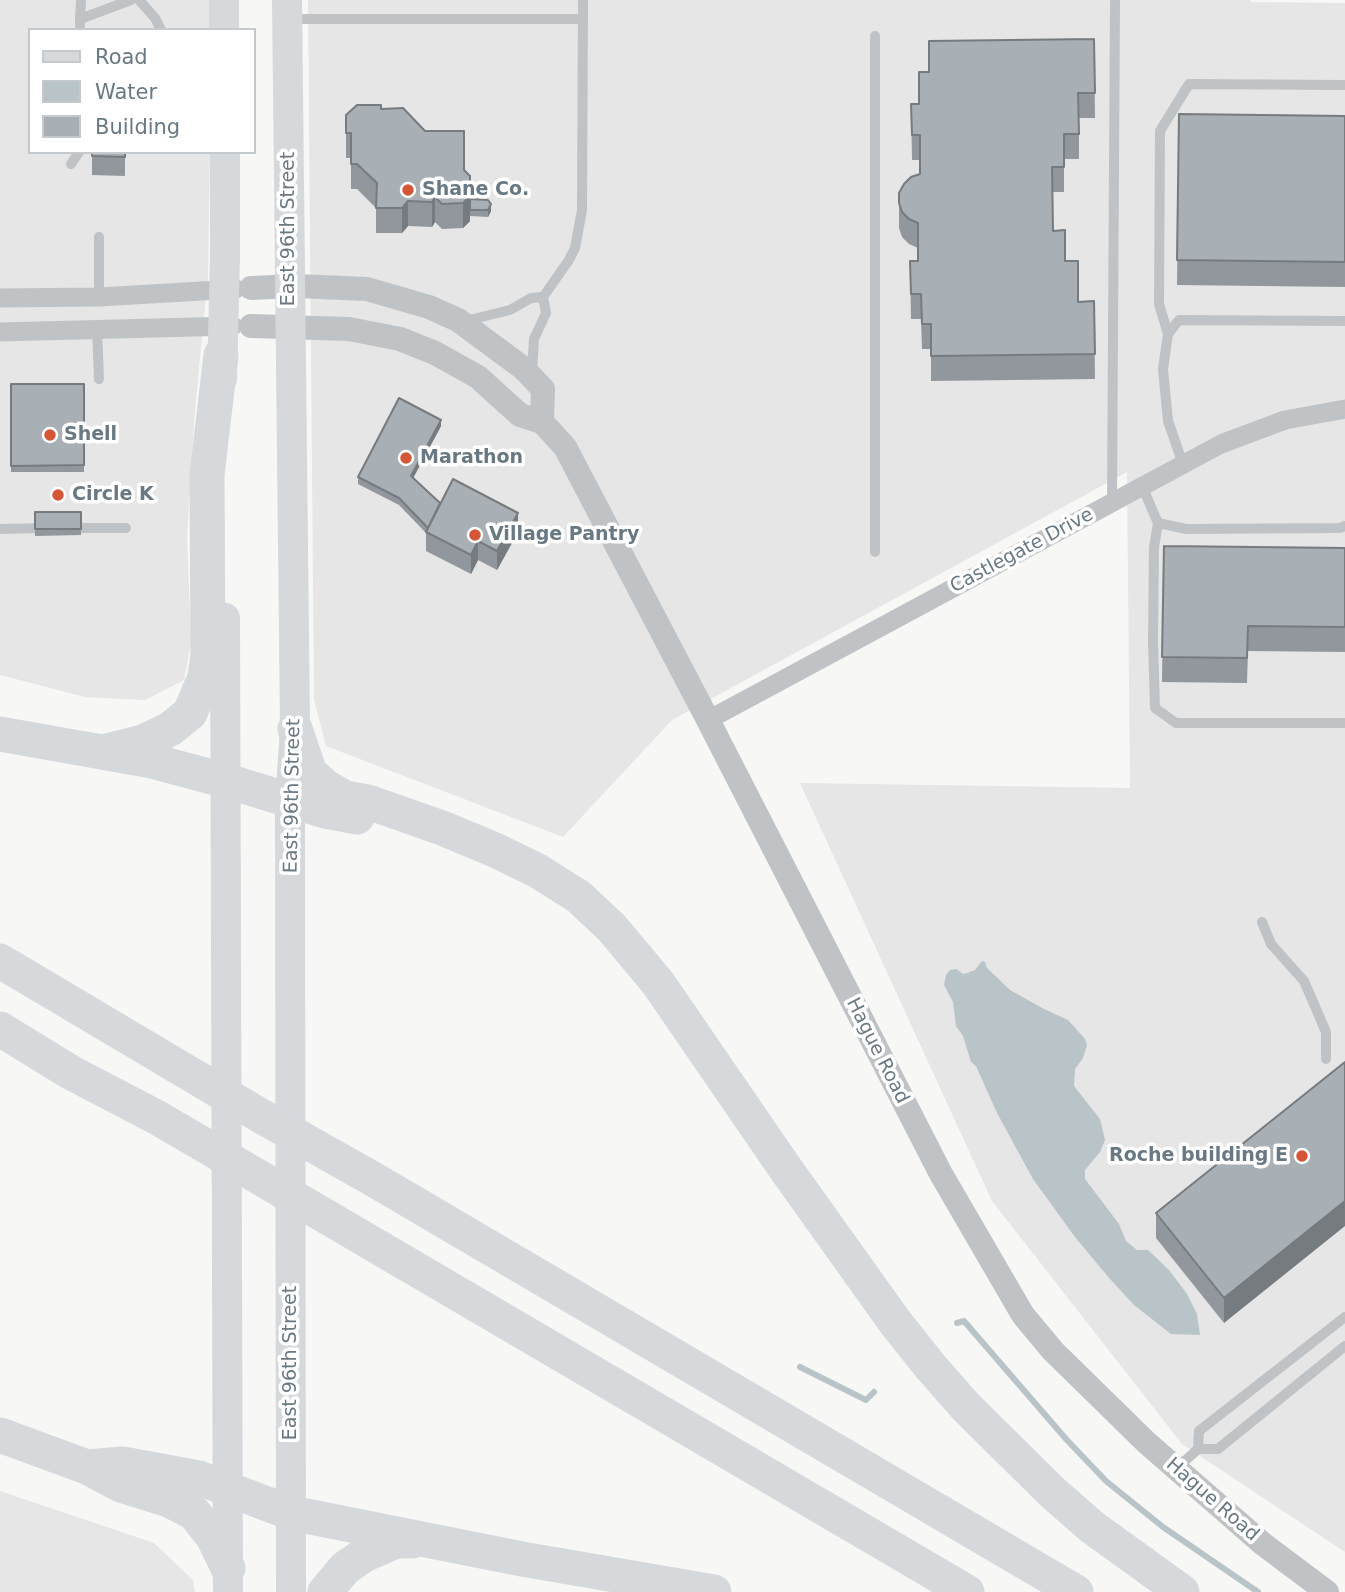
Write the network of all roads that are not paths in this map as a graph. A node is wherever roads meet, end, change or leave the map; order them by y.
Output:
1 (81, 0) edge
2 (131, 0) edge
3 (139, 0) edge
4 (224, 0) edge
5 (583, 0) edge
6 (1115, 0) edge
7 (288, 10) edge
8 (583, 19) junction
9 (80, 25) edge
10 (159, 28) edge
11 (224, 28) edge
12 (875, 36) dead end
13 (1345, 85) edge
14 (78, 154) edge
15 (225, 154) edge
16 (71, 164) dead end
17 (99, 237) dead end
18 (289, 286) junction
19 (237, 289) junction
20 (99, 297) junction
21 (543, 297) junction
22 (0, 298) edge
23 (1345, 321) edge
24 (461, 322) junction
25 (289, 326) junction
26 (97, 330) junction
27 (0, 332) edge
28 (1168, 334) junction
29 (232, 336) junction
30 (532, 377) junction
31 (99, 379) dead end
32 (1345, 409) edge
33 (542, 422) junction
34 (1183, 464) junction
35 (1142, 486) junction
36 (1112, 502) junction
37 (1158, 523) junction
38 (1345, 526) edge
39 (0, 528) edge
40 (51, 528) edge
41 (63, 528) edge
42 (127, 528) dead end
43 (875, 552) dead end
44 (708, 720) junction
45 (1345, 723) edge
46 (295, 729) junction
47 (0, 734) edge
48 (103, 752) junction
49 (227, 781) junction
50 (290, 802) junction
51 (402, 816) junction
52 (1262, 922) dead end
53 (0, 961) edge
54 (0, 1030) edge
55 (1326, 1059) dead end
56 (1345, 1317) edge
57 (1345, 1346) edge
58 (0, 1435) edge
59 (1198, 1449) junction
60 (88, 1467) junction
61 (1176, 1469) junction
62 (227, 1489) junction
63 (290, 1513) junction
64 (433, 1542) junction
65 (228, 1580) edge
66 (291, 1592) edge
67 (326, 1592) edge
68 (714, 1592) edge
69 (967, 1592) edge
70 (1076, 1592) edge
71 (1182, 1592) edge
72 (1327, 1592) edge

1 - 9 lane
2 - 9 lane
3 - 10 lane
4 - 11 main road
5 - 8 lane
6 - 36 lane
7 - 8 lane
7 - 18 main road, East 96th Street
8 - 21 lane
12 - 43 lane
13 - 28 lane
14 - 16 lane
15 - 19 main road
17 - 20 lane
18 - 19 street
18 - 24 street
18 - 25 main road, East 96th Street
19 - 20 street
19 - 29 main road
20 - 22 street
21 - 24 lane
21 - 30 lane
23 - 28 lane
24 - 30 street
25 - 29 street, Hague Road
25 - 33 street, Hague Road
25 - 46 main road, East 96th Street
26 - 27 street
26 - 29 street
26 - 31 lane
28 - 34 lane
29 - 48 highway
29 - 49 main road
30 - 33 street
32 - 34 street, Castlegate Drive
33 - 44 street, Hague Road
34 - 35 street, Castlegate Drive
35 - 36 street, Castlegate Drive
35 - 37 lane
36 - 44 street, Castlegate Drive
37 - 38 lane
37 - 45 lane
39 - 40 lane
41 - 42 lane
44 - 61 street, Hague Road
46 - 50 main road, East 96th Street
46 - 51 highway
47 - 48 highway
48 - 49 highway
49 - 50 highway
49 - 62 main road
50 - 51 highway
50 - 63 main road, East 96th Street
51 - 71 highway
52 - 55 lane
53 - 70 highway
54 - 69 highway
56 - 59 lane
57 - 59 lane
58 - 60 highway
59 - 61 lane
60 - 62 highway
60 - 65 highway
61 - 72 street, Hague Road
62 - 63 highway
62 - 65 main road
63 - 64 highway
63 - 66 main road, East 96th Street
64 - 67 highway
64 - 68 highway

